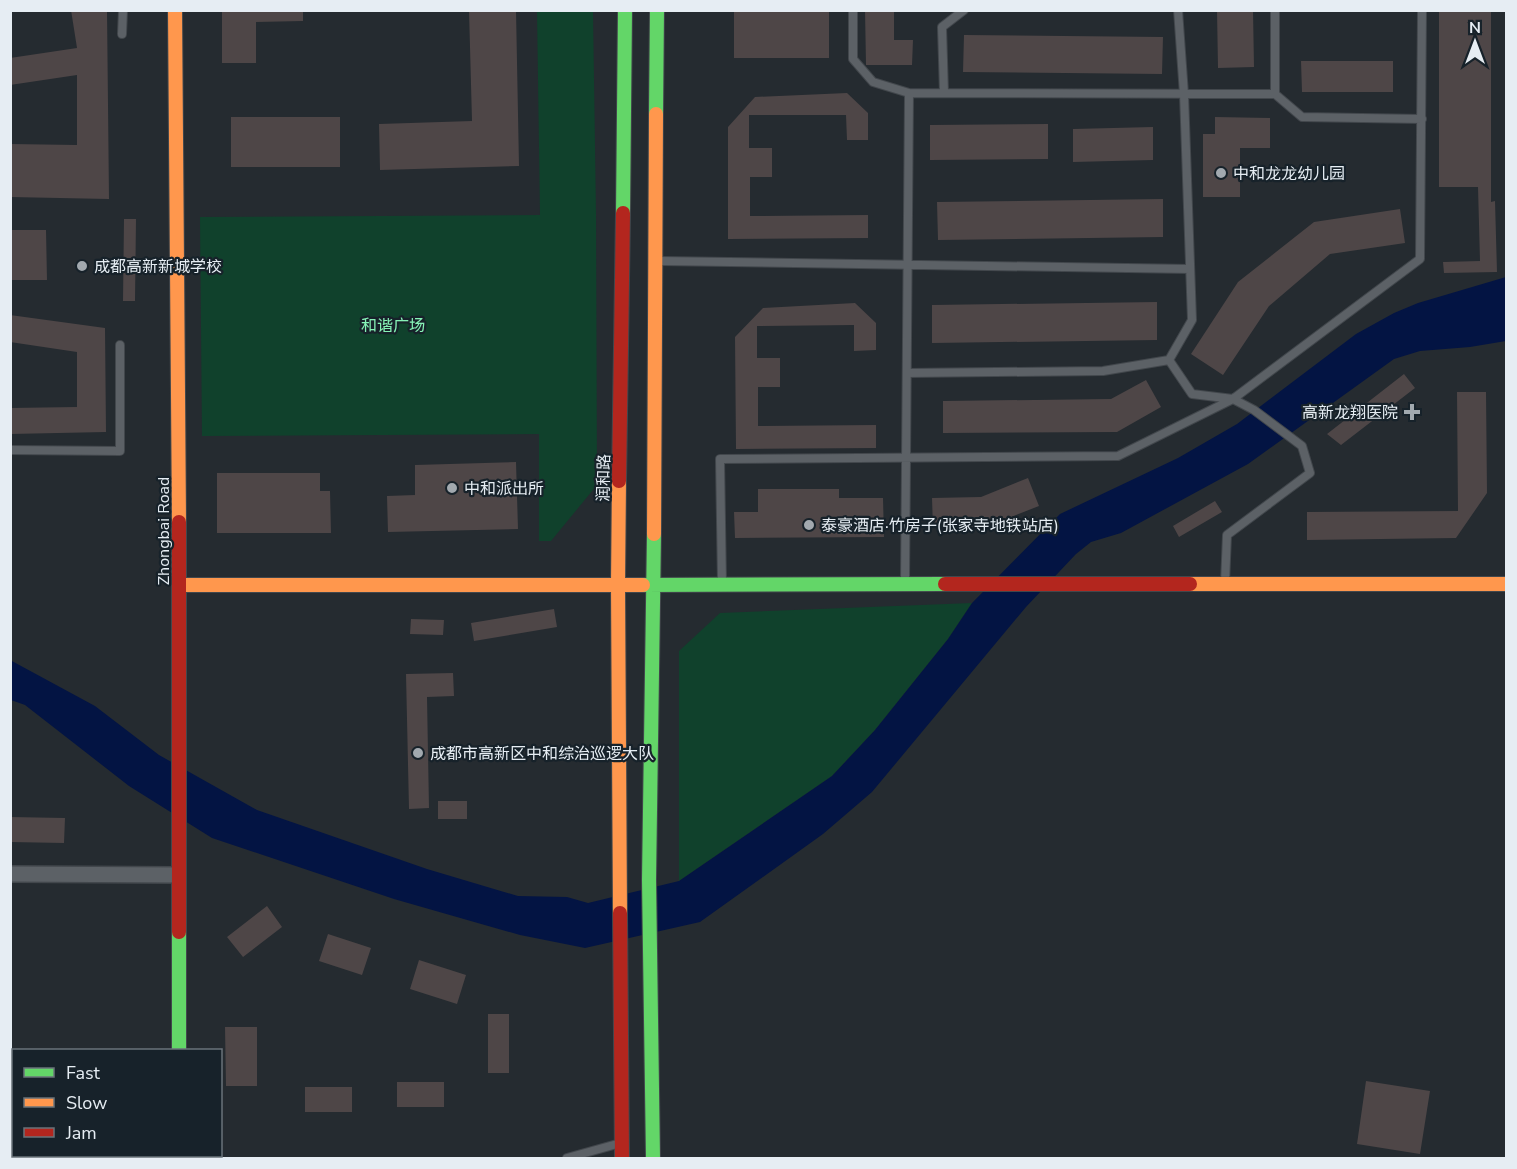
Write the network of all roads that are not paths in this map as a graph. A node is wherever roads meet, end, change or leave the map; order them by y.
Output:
1 (123, 10) edge
2 (175, 10) edge
3 (625, 10) edge
4 (657, 10) edge
5 (853, 10) edge
6 (964, 10) edge
7 (1178, 10) edge
8 (1275, 10) edge
9 (1422, 10) edge
10 (122, 34) dead end
11 (909, 93) junction
12 (944, 93) junction
13 (1184, 94) junction
14 (1275, 94) junction
15 (1422, 119) junction
16 (655, 261) junction
17 (908, 264) junction
18 (1190, 269) junction
19 (120, 345) dead end
20 (1169, 360) junction
21 (907, 373) junction
22 (1233, 399) junction
23 (10, 450) edge
24 (906, 458) junction
25 (1225, 584) junction
26 (1506, 584) edge
27 (180, 585) junction
28 (618, 585) junction
29 (654, 585) junction
30 (722, 585) junction
31 (905, 585) junction
32 (10, 874) edge
33 (178, 875) junction
34 (179, 1049) edge
35 (622, 1143) junction
36 (567, 1158) edge
37 (622, 1158) edge
38 (652, 1158) edge

1 - 10 lane
2 - 27 street, Zhongbai Road
3 - 28 street, 润和路
4 - 16 street
5 - 11 lane
6 - 12 lane
7 - 13 lane
8 - 14 lane
9 - 15 lane
11 - 12 lane
11 - 17 lane
12 - 13 lane
13 - 14 lane
13 - 18 lane
14 - 15 lane
15 - 22 lane
16 - 17 lane
16 - 29 street
17 - 18 lane
17 - 21 lane
18 - 20 lane
19 - 23 lane
20 - 21 lane
20 - 22 lane
21 - 24 lane
22 - 24 lane
22 - 25 lane
24 - 30 lane
24 - 31 lane
25 - 26 street
25 - 31 street
27 - 28 street
27 - 33 street, Zhongbai Road
28 - 29 street
28 - 35 street, 润和路
29 - 30 street
29 - 38 street
30 - 31 street
32 - 33 street
33 - 34 street, Zhongbai Road
35 - 36 lane
35 - 37 street, 润和路

